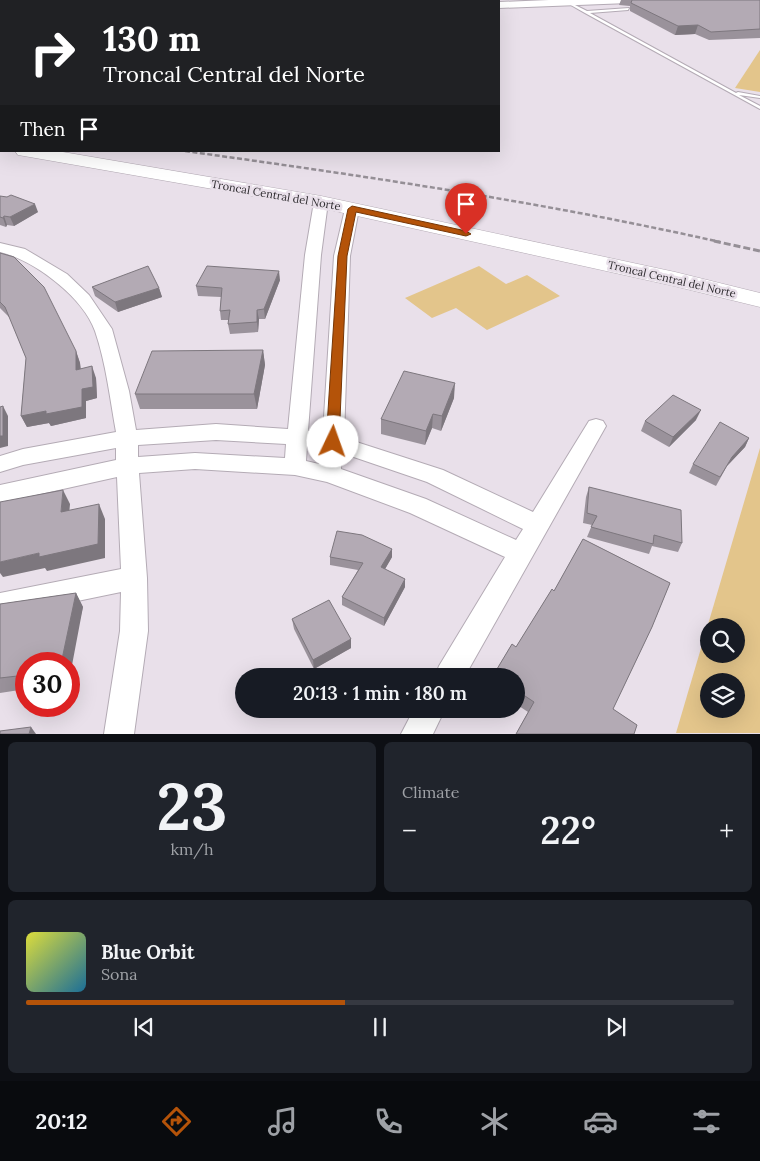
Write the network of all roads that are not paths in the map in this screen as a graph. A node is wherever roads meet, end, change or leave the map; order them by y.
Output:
1 (550, 2) edge
2 (570, 3) junction
3 (500, 5) edge
4 (629, 5) edge
5 (586, 12) junction
6 (732, 92) junction
7 (760, 97) edge
8 (760, 108) edge
9 (30, 152) edge
10 (102, 152) edge
11 (321, 202) junction
12 (352, 209) junction
13 (0, 247) edge
14 (701, 266) dead end
15 (760, 300) edge
16 (309, 306) junction
17 (340, 306) junction
18 (596, 426) dead end
19 (299, 437) junction
20 (127, 438) junction
21 (333, 442) junction
22 (0, 464) edge
23 (127, 466) junction
24 (295, 467) junction
25 (329, 474) junction
26 (0, 494) edge
27 (539, 526) junction
28 (521, 553) junction
29 (134, 578) junction
30 (0, 605) edge
31 (454, 668) edge
32 (425, 718) edge
33 (119, 734) edge
34 (416, 734) edge

1 - 2 main road
1 - 3 main road
2 - 4 main road
2 - 5 lane
4 - 5 lane
5 - 6 lane
6 - 7 lane
6 - 8 lane
9 - 11 highway, Troncal Central del Norte
10 - 14 highway, Troncal Central del Norte
11 - 12 highway, Troncal Central del Norte
11 - 16 street
12 - 15 highway, Troncal Central del Norte
12 - 17 street
13 - 20 street
16 - 17 street
16 - 19 street
17 - 21 street
18 - 27 street
19 - 20 street
19 - 21 street
19 - 24 street
20 - 22 street
20 - 23 street
21 - 25 street
21 - 27 street
23 - 24 street
23 - 26 street
23 - 29 street
24 - 25 street
25 - 28 street
27 - 28 street
28 - 31 street
29 - 30 street
29 - 33 street
32 - 34 street

